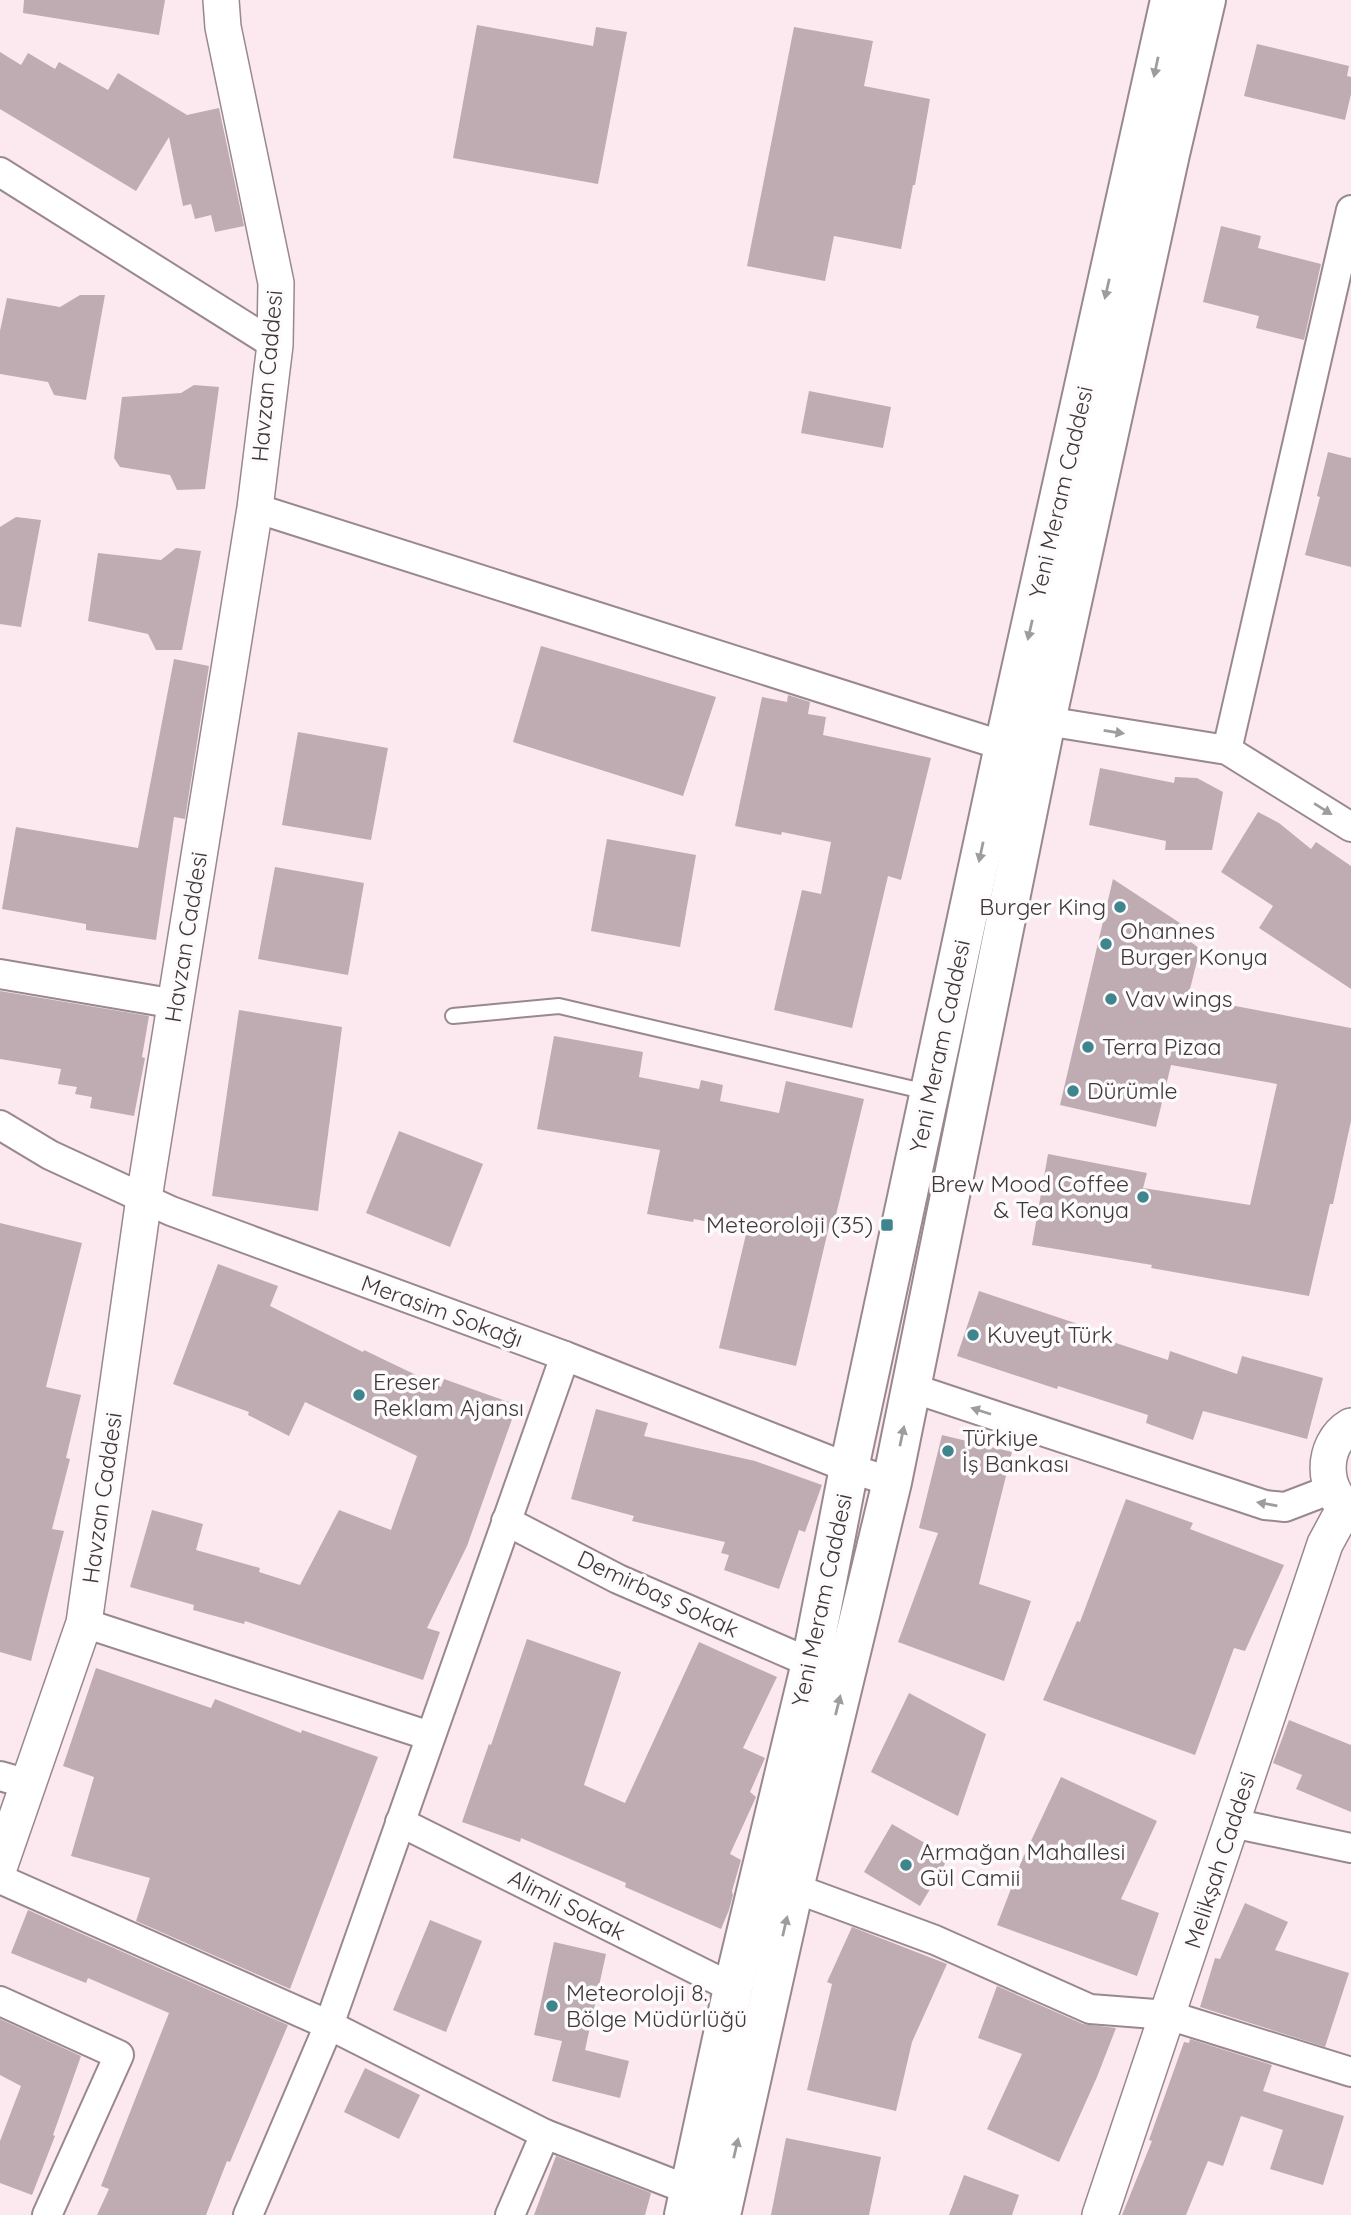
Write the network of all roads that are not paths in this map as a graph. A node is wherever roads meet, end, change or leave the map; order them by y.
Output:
1 (221, 0) edge
2 (1170, 0) edge
3 (1206, 0) edge
4 (0, 172) edge
5 (1351, 210) edge
6 (275, 345) junction
7 (255, 508) junction
8 (1046, 721) junction
9 (1004, 746) junction
10 (1227, 750) junction
11 (1351, 827) edge
12 (0, 974) edge
13 (176, 1004) junction
14 (453, 1016) dead end
15 (930, 1093) junction
16 (0, 1125) edge
17 (144, 1198) junction
18 (565, 1356) junction
19 (912, 1388) junction
20 (1351, 1426) edge
21 (849, 1468) junction
22 (892, 1482) junction
23 (1343, 1502) edge
24 (506, 1521) junction
25 (84, 1623) junction
26 (811, 1663) junction
27 (430, 1736) junction
28 (14, 1780) edge
29 (400, 1822) junction
30 (1232, 1823) junction
31 (1351, 1848) edge
32 (0, 1865) edge
33 (0, 1879) edge
34 (794, 1888) junction
35 (733, 1988) junction
36 (0, 2001) edge
37 (1168, 2015) junction
38 (329, 2025) junction
39 (1351, 2072) edge
40 (545, 2134) junction
41 (686, 2202) edge
42 (47, 2215) edge
43 (248, 2215) edge
44 (510, 2215) edge
45 (721, 2215) edge
46 (1100, 2215) edge

1 - 6 street, Havzan Caddesi
2 -> 9 main road, Yeni Meram Caddesi
3 - 8 main road, Yeni Meram Caddesi
4 - 6 street
5 - 10 street
6 - 7 street, Havzan Caddesi
7 - 9 street
7 - 13 street, Havzan Caddesi
8 -> 10 street
8 - 19 main road, Yeni Meram Caddesi
9 -> 15 main road, Yeni Meram Caddesi
10 -> 11 street
12 - 13 street
13 - 17 street, Havzan Caddesi
14 - 15 lane
15 - 21 main road, Yeni Meram Caddesi
16 - 17 street, Merasim Sokağı
17 - 18 street, Merasim Sokağı
17 - 25 street, Havzan Caddesi
18 - 21 street, Merasim Sokağı
18 - 24 street
22 -> 19 main road, Yeni Meram Caddesi
23 -> 19 street
20 - 23 street
21 - 22 street, Merasim Sokağı
21 - 26 main road, Yeni Meram Caddesi
34 -> 22 main road, Yeni Meram Caddesi
23 - 30 street, Melikşah Caddesi
24 - 26 street, Demirbaş Sokak
24 - 27 street
25 - 27 street
25 - 28 street, Havzan Caddesi
26 - 35 main road, Yeni Meram Caddesi
27 - 29 street
28 - 32 street, Havzan Caddesi
29 - 35 street, Alimli Sokak
29 - 38 street
30 - 31 street
30 - 37 street, Melikşah Caddesi
33 - 38 street
34 - 37 street
45 -> 34 main road, Yeni Meram Caddesi
35 - 41 main road, Yeni Meram Caddesi
36 - 42 street
37 - 39 street
37 - 46 street, Melikşah Caddesi
38 - 40 street
38 - 43 street
40 - 41 street
40 - 44 street

